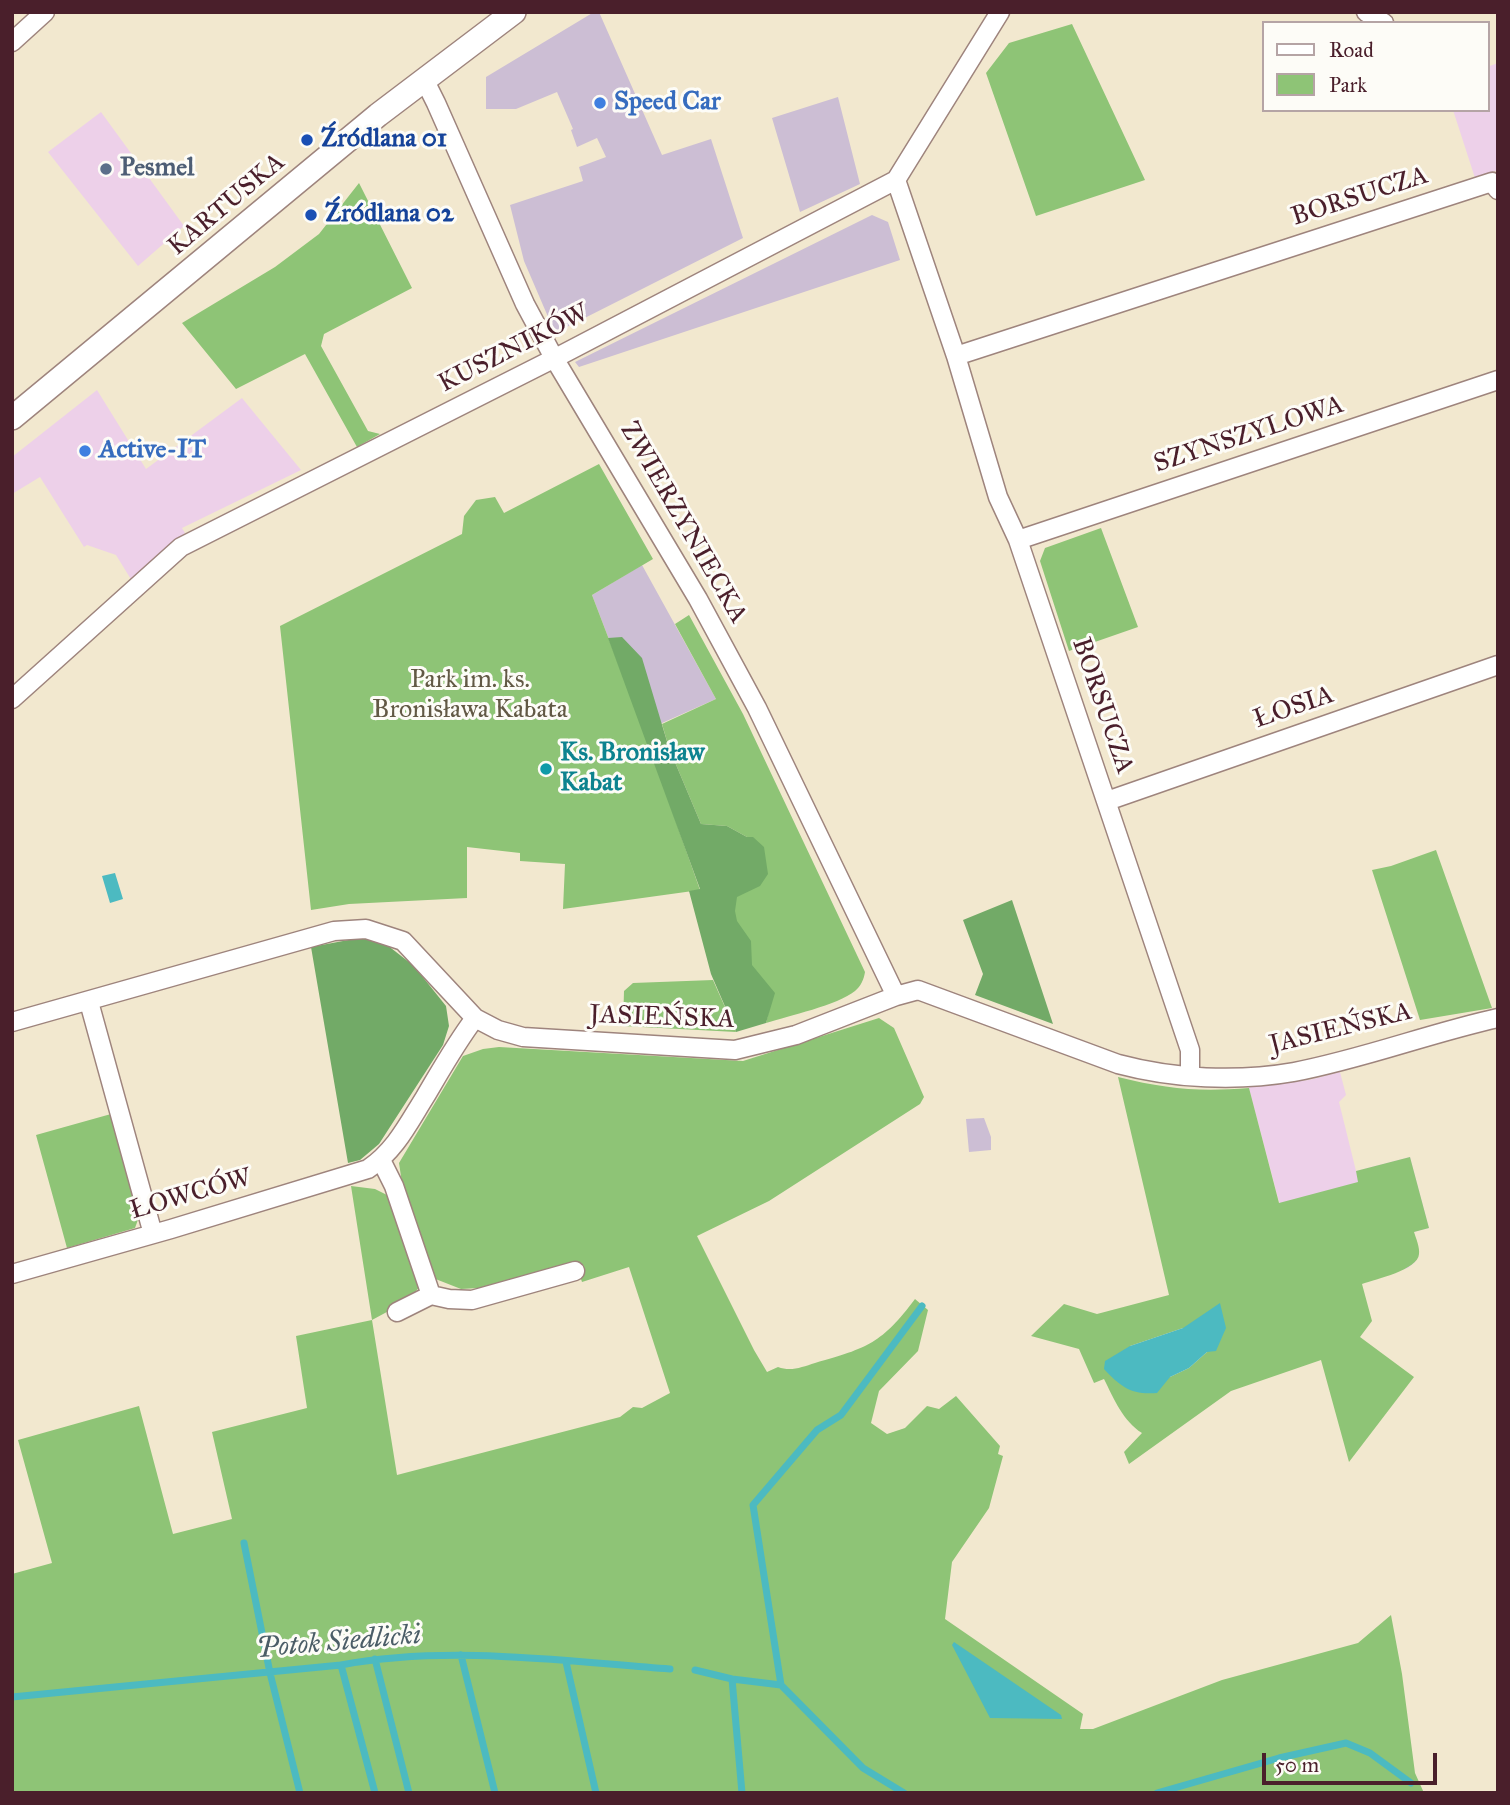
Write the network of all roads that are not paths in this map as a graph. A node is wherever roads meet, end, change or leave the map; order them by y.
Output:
1 (45, 12) edge
2 (514, 12) edge
3 (1000, 12) edge
4 (12, 42) edge
5 (424, 79) junction
6 (896, 180) junction
7 (1498, 190) edge
8 (956, 356) junction
9 (554, 358) junction
10 (1498, 380) edge
11 (12, 418) edge
12 (1018, 540) junction
13 (1498, 665) edge
14 (12, 699) edge
15 (1107, 801) junction
16 (896, 996) junction
17 (89, 1002) junction
18 (475, 1018) junction
19 (1498, 1018) edge
20 (12, 1023) edge
21 (1190, 1076) junction
22 (381, 1160) junction
23 (153, 1234) junction
24 (575, 1271) dead end
25 (12, 1274) edge
26 (430, 1295) junction
27 (397, 1312) dead end

1 - 4 street
2 - 5 street, KARTUSKA
3 - 6 street
5 - 9 street, ZWIERZYNIECKA
5 - 11 street, KARTUSKA
6 - 8 street, BORSUCZA
6 - 9 street, KUSZNIKÓW
7 - 8 street, BORSUCZA
8 - 12 street, BORSUCZA
9 - 14 street, KUSZNIKÓW
9 - 16 street, ZWIERZYNIECKA
10 - 12 street, SZYNSZYLOWA
12 - 15 street, BORSUCZA
13 - 15 street, ŁOSIA
15 - 21 street, BORSUCZA
16 - 18 street, JASIEŃSKA
16 - 21 street, JASIEŃSKA
17 - 18 street, JASIEŃSKA
17 - 20 street, JASIEŃSKA
17 - 23 street
18 - 22 street, ŁOWCÓW
19 - 21 street, JASIEŃSKA
22 - 23 street, ŁOWCÓW
22 - 26 street
23 - 25 street, ŁOWCÓW
24 - 26 street
26 - 27 street

